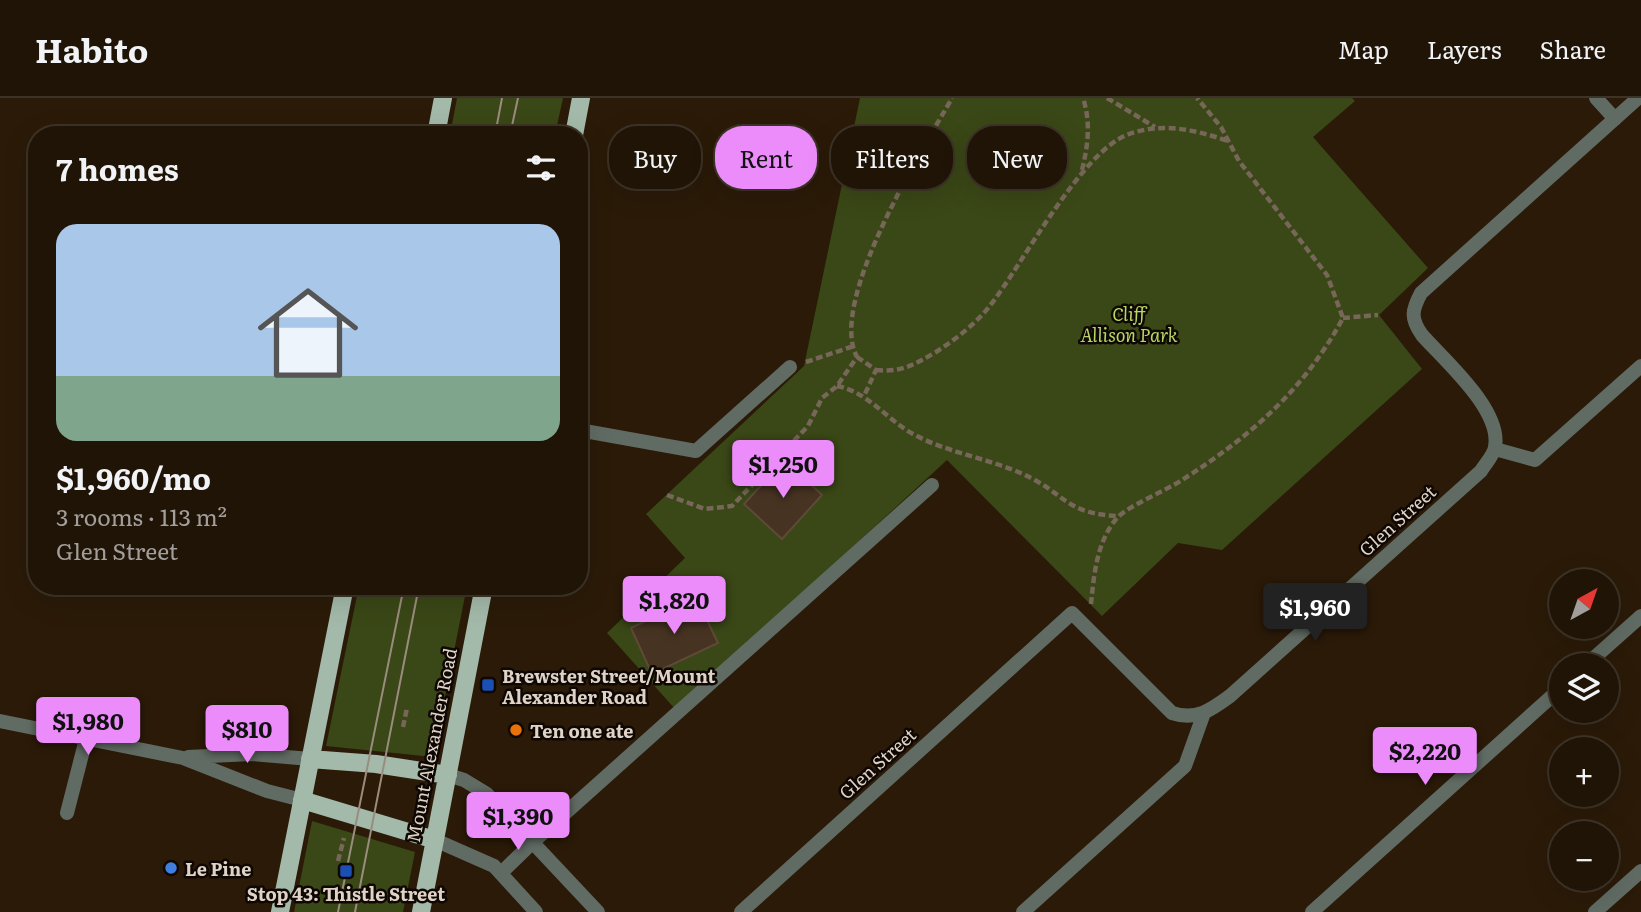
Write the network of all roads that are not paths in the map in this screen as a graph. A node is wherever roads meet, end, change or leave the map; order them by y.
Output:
1 (443, 98) edge
2 (581, 98) edge
3 (1596, 98) edge
4 (1638, 98) edge
5 (1615, 119) junction
6 (438, 126) edge
7 (576, 126) edge
8 (1641, 366) edge
9 (790, 368) road end
10 (588, 432) edge
11 (1495, 449) junction
12 (932, 485) dead end
13 (343, 595) edge
14 (482, 595) edge
15 (1641, 616) edge
16 (1599, 653) edge
17 (1549, 699) edge
18 (1204, 713) junction
19 (0, 721) edge
20 (86, 738) junction
21 (184, 758) junction
22 (310, 759) junction
23 (448, 775) junction
24 (302, 800) junction
25 (67, 813) dead end
26 (435, 840) junction
27 (533, 842) junction
28 (1641, 871) edge
29 (501, 873) junction
30 (280, 912) edge
31 (421, 912) edge
32 (536, 912) edge
33 (598, 912) edge
34 (741, 912) edge
35 (1023, 912) edge
36 (1312, 912) edge
37 (1595, 912) edge

1 - 6 main road
2 - 7 main road
3 - 5 street
4 - 5 street
5 - 11 street
8 - 11 street
9 - 10 street
11 - 18 street, Glen Street
12 - 27 street
13 - 22 main road
14 - 23 main road, Mount Alexander Road
15 - 16 street
17 - 36 street
18 - 34 street, Glen Street
18 - 35 street
19 - 20 street
20 - 21 street
20 - 25 street
21 - 22 street
21 - 24 street
22 - 23 main road
22 - 24 main road
23 - 26 main road, Mount Alexander Road
23 - 27 street
24 - 26 main road
24 - 30 main road
26 - 29 street
26 - 31 main road, Mount Alexander Road
27 - 29 street
27 - 33 street
28 - 37 street
29 - 32 street

